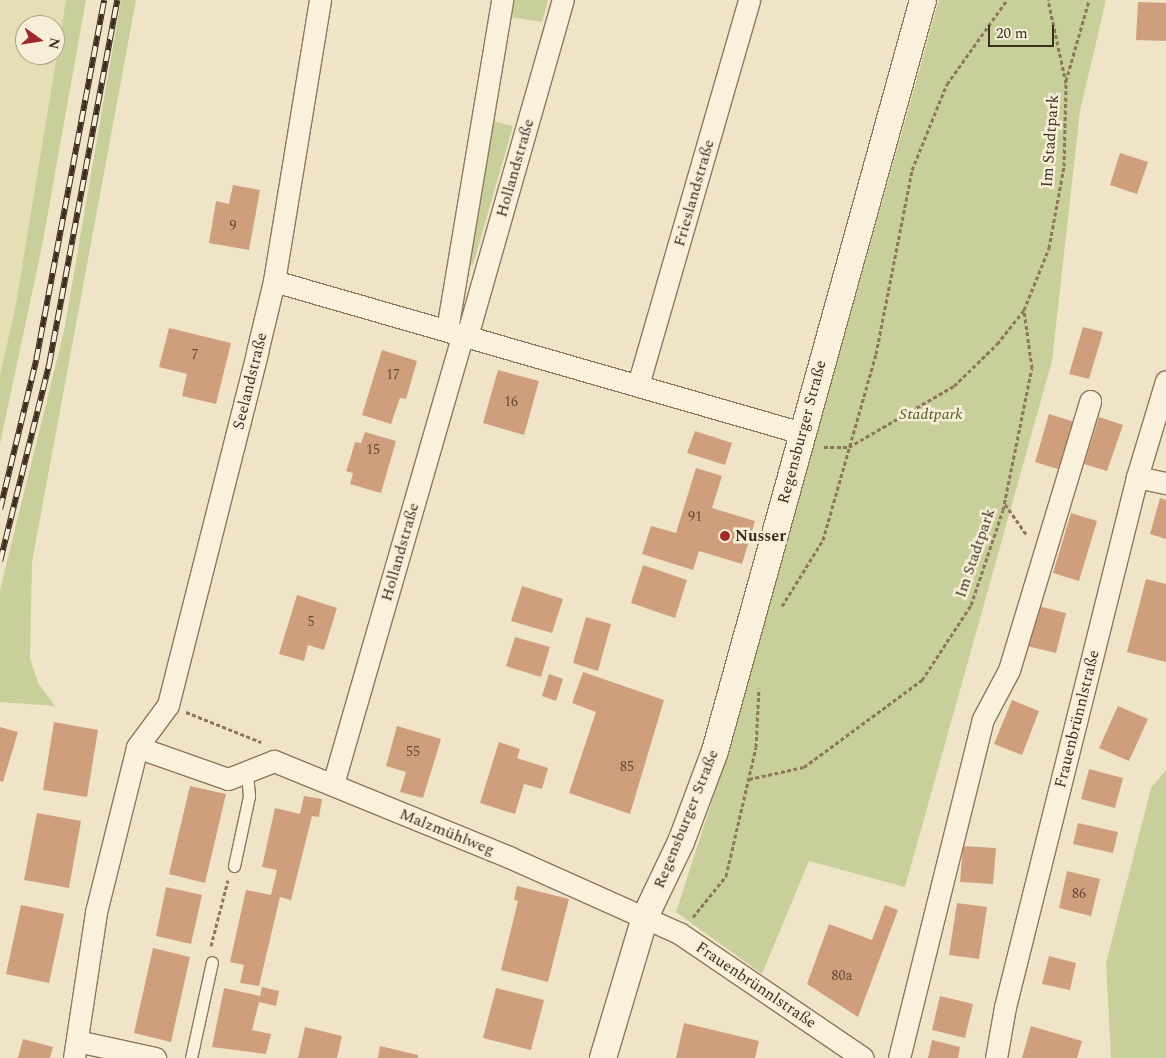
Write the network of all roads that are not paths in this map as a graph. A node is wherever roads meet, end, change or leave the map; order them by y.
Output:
1 (320, 0) edge
2 (502, 0) edge
3 (563, 0) edge
4 (749, 0) edge
5 (923, 0) edge
6 (274, 281) junction
7 (459, 333) junction
8 (1166, 382) edge
9 (638, 385) junction
10 (1090, 401) dead end
11 (800, 437) junction
12 (1137, 477) junction
13 (1166, 483) edge
14 (137, 747) junction
15 (247, 774) junction
16 (332, 784) junction
17 (234, 866) road end
18 (645, 917) junction
19 (212, 962) road end
20 (76, 1050) edge
21 (155, 1058) edge
22 (191, 1058) edge
23 (603, 1058) edge
24 (863, 1058) edge
25 (899, 1058) edge
26 (996, 1058) edge

1 - 6 street, Seelandstraße
2 - 7 street, Hollandstraße
3 - 7 street, Hollandstraße
4 - 9 street, Frieslandstraße
5 - 11 street, Regensburger Straße
6 - 7 street
6 - 14 street, Seelandstraße
7 - 9 street
7 - 16 street, Hollandstraße
8 - 12 street, Frauenbrünnlstraße
9 - 11 street
10 - 25 street
11 - 18 street, Regensburger Straße
12 - 13 street
12 - 26 street, Frauenbrünnlstraße
14 - 15 street, Malzmühlweg
14 - 20 street
15 - 16 street, Malzmühlweg
15 - 17 lane
16 - 18 street, Malzmühlweg
18 - 23 street, Regensburger Straße
18 - 24 street, Frauenbrünnlstraße
19 - 22 lane
20 - 21 street

